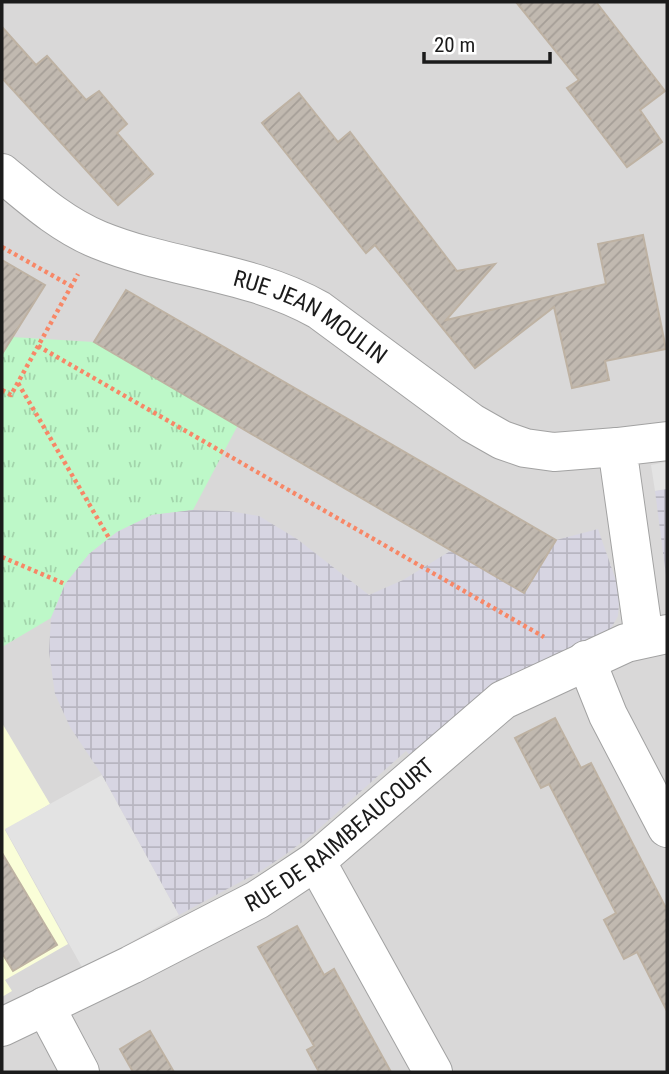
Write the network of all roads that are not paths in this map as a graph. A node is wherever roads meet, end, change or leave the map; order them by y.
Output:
1 (2, 173) edge
2 (667, 441) edge
3 (617, 447) junction
4 (656, 636) edge
5 (586, 660) junction
6 (667, 828) edge
7 (316, 861) junction
8 (45, 1006) junction
9 (2, 1027) edge
10 (80, 1072) edge
11 (433, 1072) edge

1 - 3 street, RUE JEAN MOULIN
2 - 3 street, RUE JEAN MOULIN
3 - 4 street
4 - 5 street, RUE DE RAIMBEAUCOURT
5 - 6 street
5 - 7 street, RUE DE RAIMBEAUCOURT
7 - 8 street, RUE DE RAIMBEAUCOURT
7 - 11 street
8 - 9 street, RUE DE RAIMBEAUCOURT
8 - 10 street

